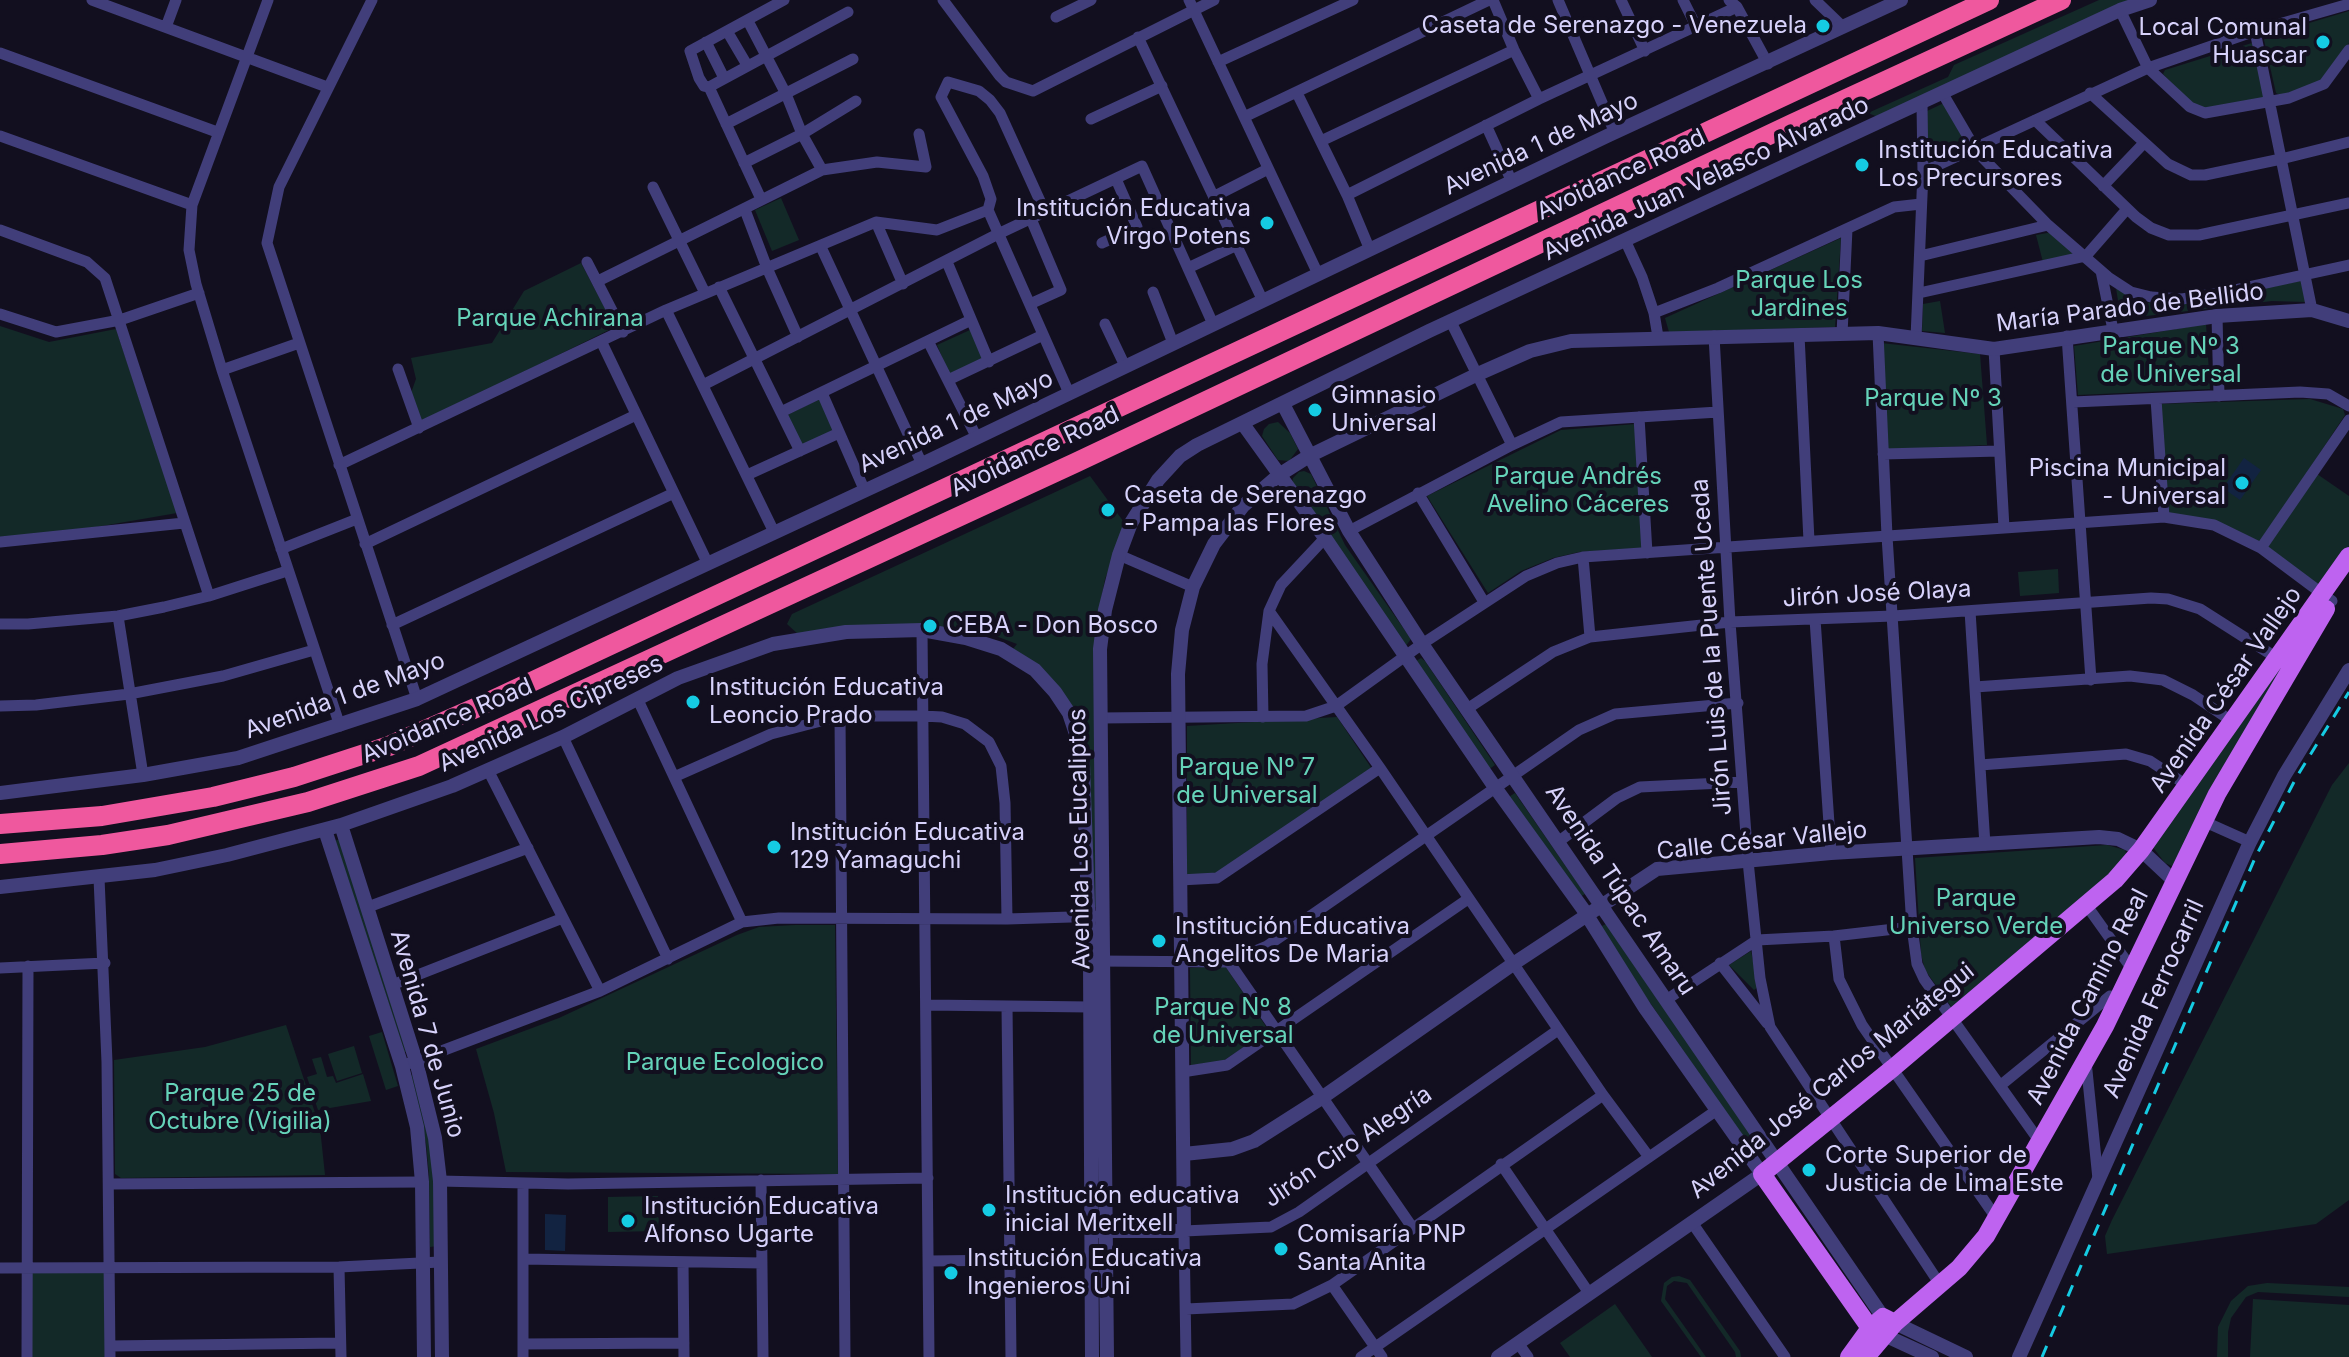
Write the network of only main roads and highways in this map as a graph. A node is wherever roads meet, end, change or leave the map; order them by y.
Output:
1 (1989, 0) edge
2 (2061, 0) edge
3 (2349, 556) edge
4 (2349, 577) edge
5 (2327, 597) junction
6 (2283, 663) junction
7 (0, 824) edge
8 (2141, 850) joint
9 (0, 854) edge
10 (2173, 880) joint
11 (1769, 1169) joint
12 (1883, 1326) junction
13 (1856, 1356) edge

1 - 7 highway, Avoidance Road
2 - 9 highway, Avoidance Road
3 - 5 main road, Avenida César Vallejo
4 - 5 main road, Avenida César Vallejo
5 - 6 main road, Avenida César Vallejo
6 - 8 main road, Avenida César Vallejo
6 - 10 main road, Avenida César Vallejo
8 - 11 main road, Avenida José Carlos Mariátegui
10 - 12 main road, Avenida Camino Real
11 - 12 main road, Avenida Túpac Amaru
12 - 13 main road, Avenida Camino Real

